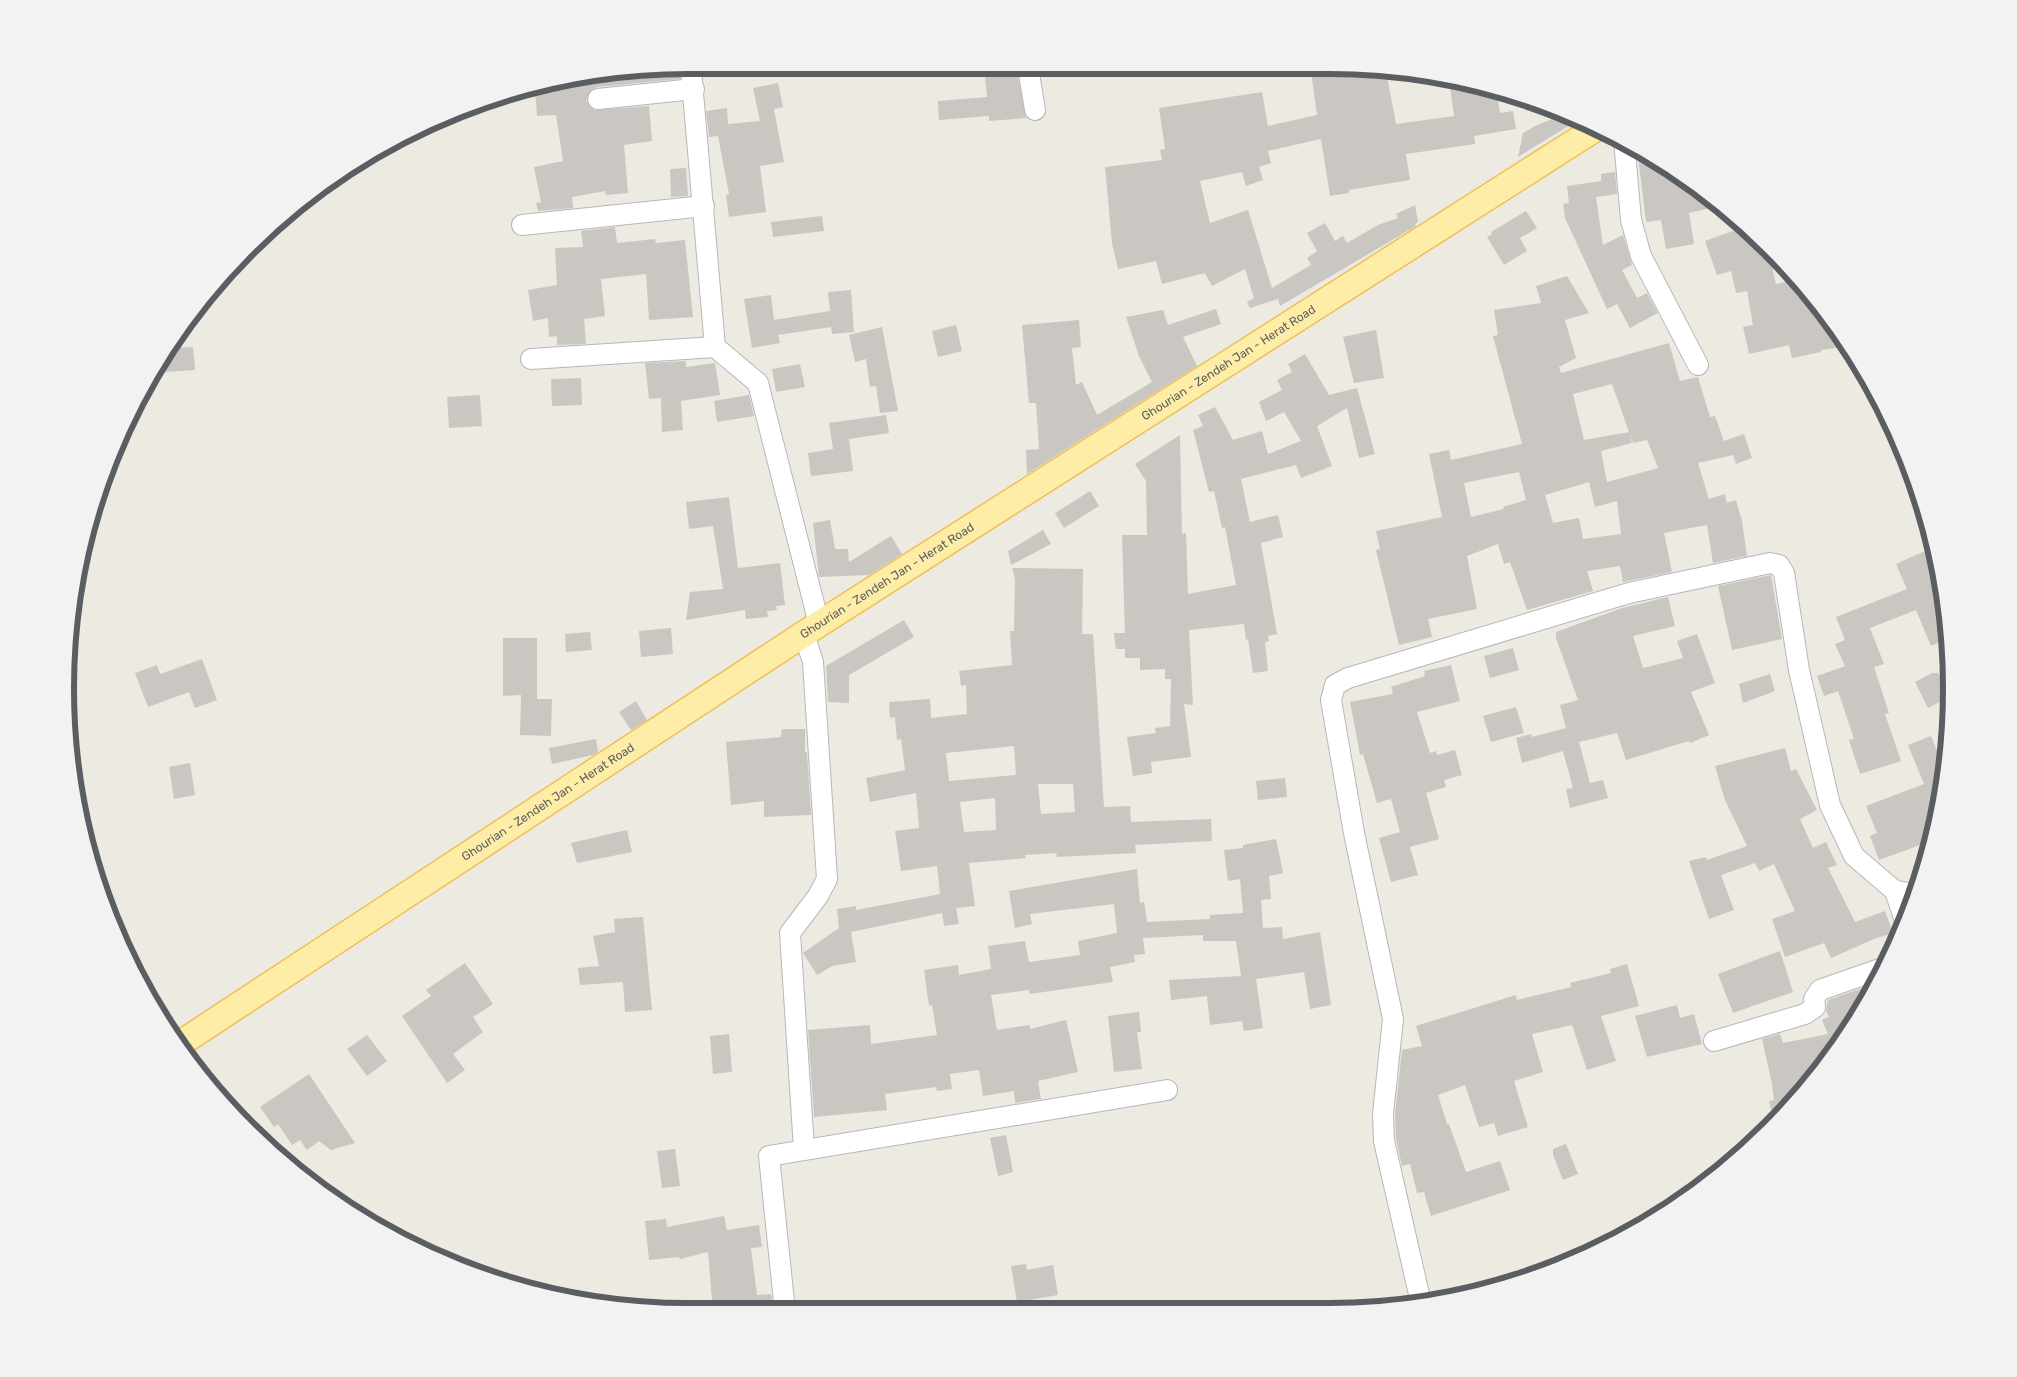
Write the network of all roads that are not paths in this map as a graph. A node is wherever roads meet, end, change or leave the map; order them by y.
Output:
1 (1029, 74) edge
2 (693, 80) edge
3 (598, 99) dead end
4 (1035, 110) dead end
5 (1590, 132) edge
6 (1625, 150) edge
7 (704, 206) junction
8 (522, 225) dead end
9 (715, 347) junction
10 (531, 359) dead end
11 (1698, 365) dead end
12 (812, 629) junction
13 (1895, 891) junction
14 (1908, 893) edge
15 (1901, 910) edge
16 (1874, 971) edge
17 (185, 1041) edge
18 (1714, 1041) dead end
19 (1167, 1090) dead end
20 (804, 1149) junction
21 (1419, 1296) edge
22 (784, 1303) edge

1 - 4 street
2 - 3 street
2 - 7 street
5 - 12 main road, Ghourian - Zendeh Jan - Herat Road
6 - 11 street
7 - 8 street
7 - 9 street
9 - 10 street
9 - 12 street
12 - 17 main road, Ghourian - Zendeh Jan - Herat Road
12 - 20 street
13 - 14 street
13 - 15 street
13 - 21 street
16 - 18 street
19 - 20 street
20 - 22 street

